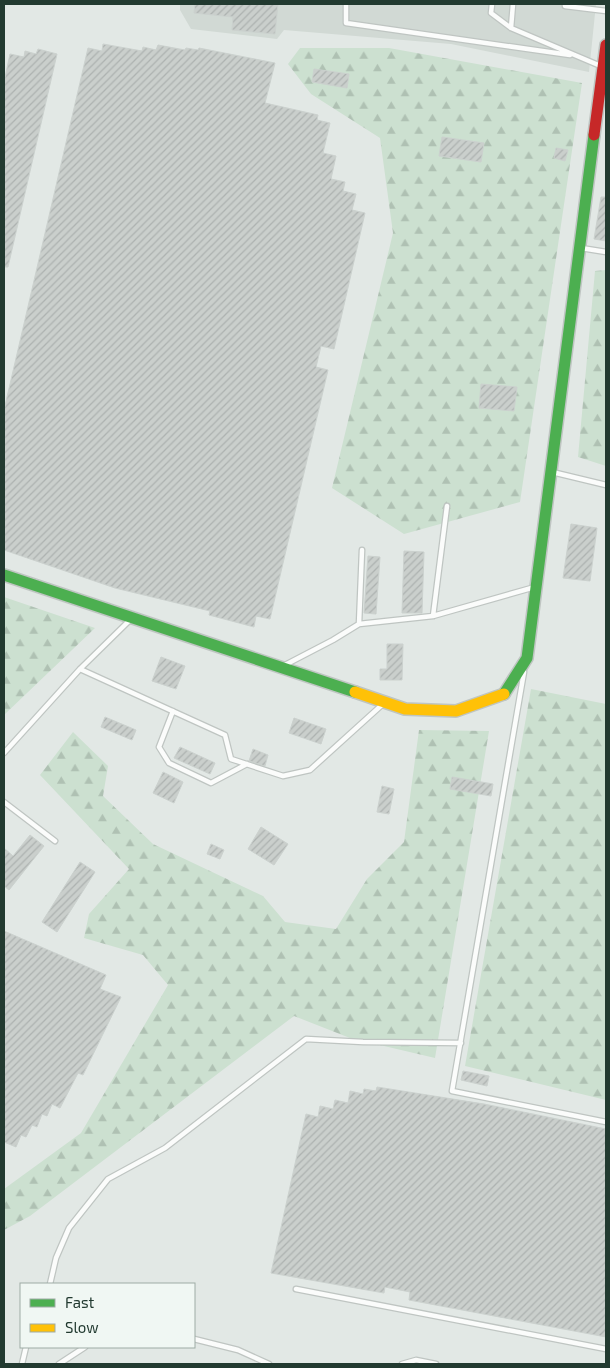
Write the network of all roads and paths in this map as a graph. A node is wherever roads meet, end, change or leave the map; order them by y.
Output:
1 (346, 4) edge
2 (492, 4) edge
3 (513, 4) edge
4 (566, 4) edge
5 (606, 11) edge
6 (511, 28) junction
7 (606, 45) edge
8 (570, 55) junction
9 (605, 68) edge
10 (581, 248) junction
11 (606, 252) edge
12 (550, 472) junction
13 (606, 485) edge
14 (447, 506) dead end
15 (362, 550) dead end
16 (4, 575) edge
17 (536, 587) junction
18 (133, 616) junction
19 (433, 616) junction
20 (359, 624) junction
21 (527, 658) junction
22 (282, 667) junction
23 (80, 669) junction
24 (385, 702) junction
25 (173, 711) junction
26 (4, 754) edge
27 (247, 764) junction
28 (4, 802) edge
29 (56, 841) dead end
30 (461, 1043) junction
31 (606, 1122) edge
32 (50, 1283) edge
33 (296, 1288) dead end
34 (195, 1339) edge
35 (26, 1348) edge
36 (84, 1348) edge
37 (606, 1349) edge
38 (22, 1364) edge
39 (60, 1364) edge
40 (269, 1364) edge
41 (402, 1364) edge
42 (436, 1364) edge

1 - 8 lane
2 - 6 lane
3 - 6 lane
4 - 5 lane
6 - 8 lane
7 - 9 street
8 - 9 lane
9 - 10 street
10 - 11 lane
10 - 12 street
12 - 13 lane
12 - 17 street
14 - 19 lane
15 - 20 lane
16 - 18 street
17 - 19 lane
17 - 21 street
18 - 22 street
18 - 23 lane
19 - 20 lane
20 - 22 lane
21 - 24 street
21 - 30 lane
22 - 24 street
23 - 25 lane
23 - 26 lane
24 - 27 lane
25 - 27 lane
25 - 27 lane
28 - 29 lane
30 - 31 lane
30 - 32 lane
33 - 37 lane
34 - 40 lane
35 - 38 lane
36 - 39 lane
41 - 42 lane

